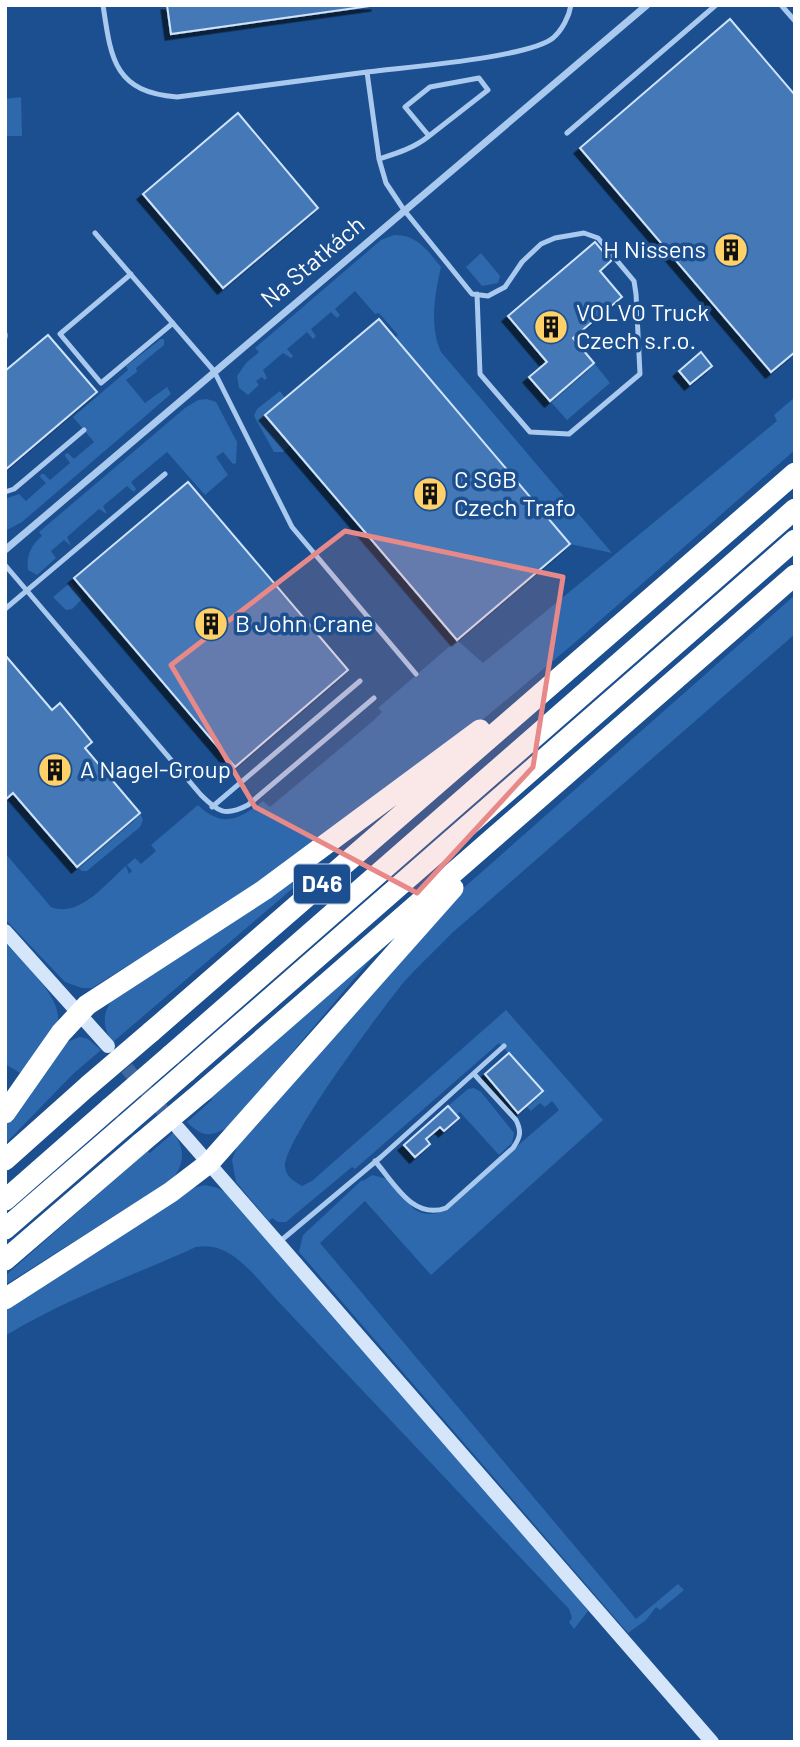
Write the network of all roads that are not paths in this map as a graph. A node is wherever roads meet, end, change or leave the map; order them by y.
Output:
1 (103, 5) edge
2 (572, 5) edge
3 (648, 5) edge
4 (716, 5) edge
5 (781, 5) edge
6 (795, 21) edge
7 (367, 72) junction
8 (567, 133) dead end
9 (429, 136) junction
10 (379, 159) junction
11 (404, 210) junction
12 (94, 233) dead end
13 (131, 274) junction
14 (477, 295) junction
15 (173, 323) junction
16 (214, 371) junction
17 (84, 430) dead end
18 (795, 473) edge
19 (165, 474) dead end
20 (5, 492) edge
21 (795, 509) edge
22 (795, 540) edge
23 (5, 551) edge
24 (5, 565) edge
25 (795, 575) edge
26 (27, 591) junction
27 (5, 609) edge
28 (605, 637) junction
29 (416, 674) dead end
30 (360, 681) dead end
31 (374, 698) dead end
32 (212, 807) junction
33 (513, 821) junction
34 (5, 931) edge
35 (78, 1013) junction
36 (108, 1046) tunnel mouth
37 (504, 1046) dead end
38 (474, 1073) junction
39 (5, 1113) edge
40 (178, 1128) tunnel mouth
41 (5, 1160) edge
42 (376, 1161) junction
43 (209, 1163) junction
44 (5, 1200) edge
45 (5, 1229) edge
46 (278, 1243) junction
47 (5, 1260) edge
48 (5, 1299) edge
49 (712, 1742) edge

1 - 7 lane
2 - 7 lane
3 - 11 street, Na Statkách
4 - 8 lane
5 - 6 lane
7 - 10 lane
9 - 9 lane
9 - 10 lane
10 - 11 lane
11 - 14 lane
11 - 16 street, Na Statkách
12 - 13 lane
13 - 15 lane
13 - 15 lane
14 - 14 lane
15 - 16 lane
16 - 23 street, Na Statkách
16 - 29 lane
17 - 20 lane
18 - 28 highway, D46
19 - 26 lane
21 - 44 highway, bridge
22 - 45 highway, bridge
24 - 26 lane
25 - 33 highway
26 - 27 lane
26 - 32 lane
28 - 35 highway
28 - 41 highway, D46, bridge
30 - 32 lane
31 - 32 lane
33 - 43 highway
33 - 47 highway, bridge
34 - 35 main road
35 - 36 main road
35 - 39 highway
37 - 38 lane
38 - 42 lane
38 - 42 lane
40 - 43 main road
42 - 46 lane
43 - 46 main road
43 - 48 highway
46 - 49 main road

